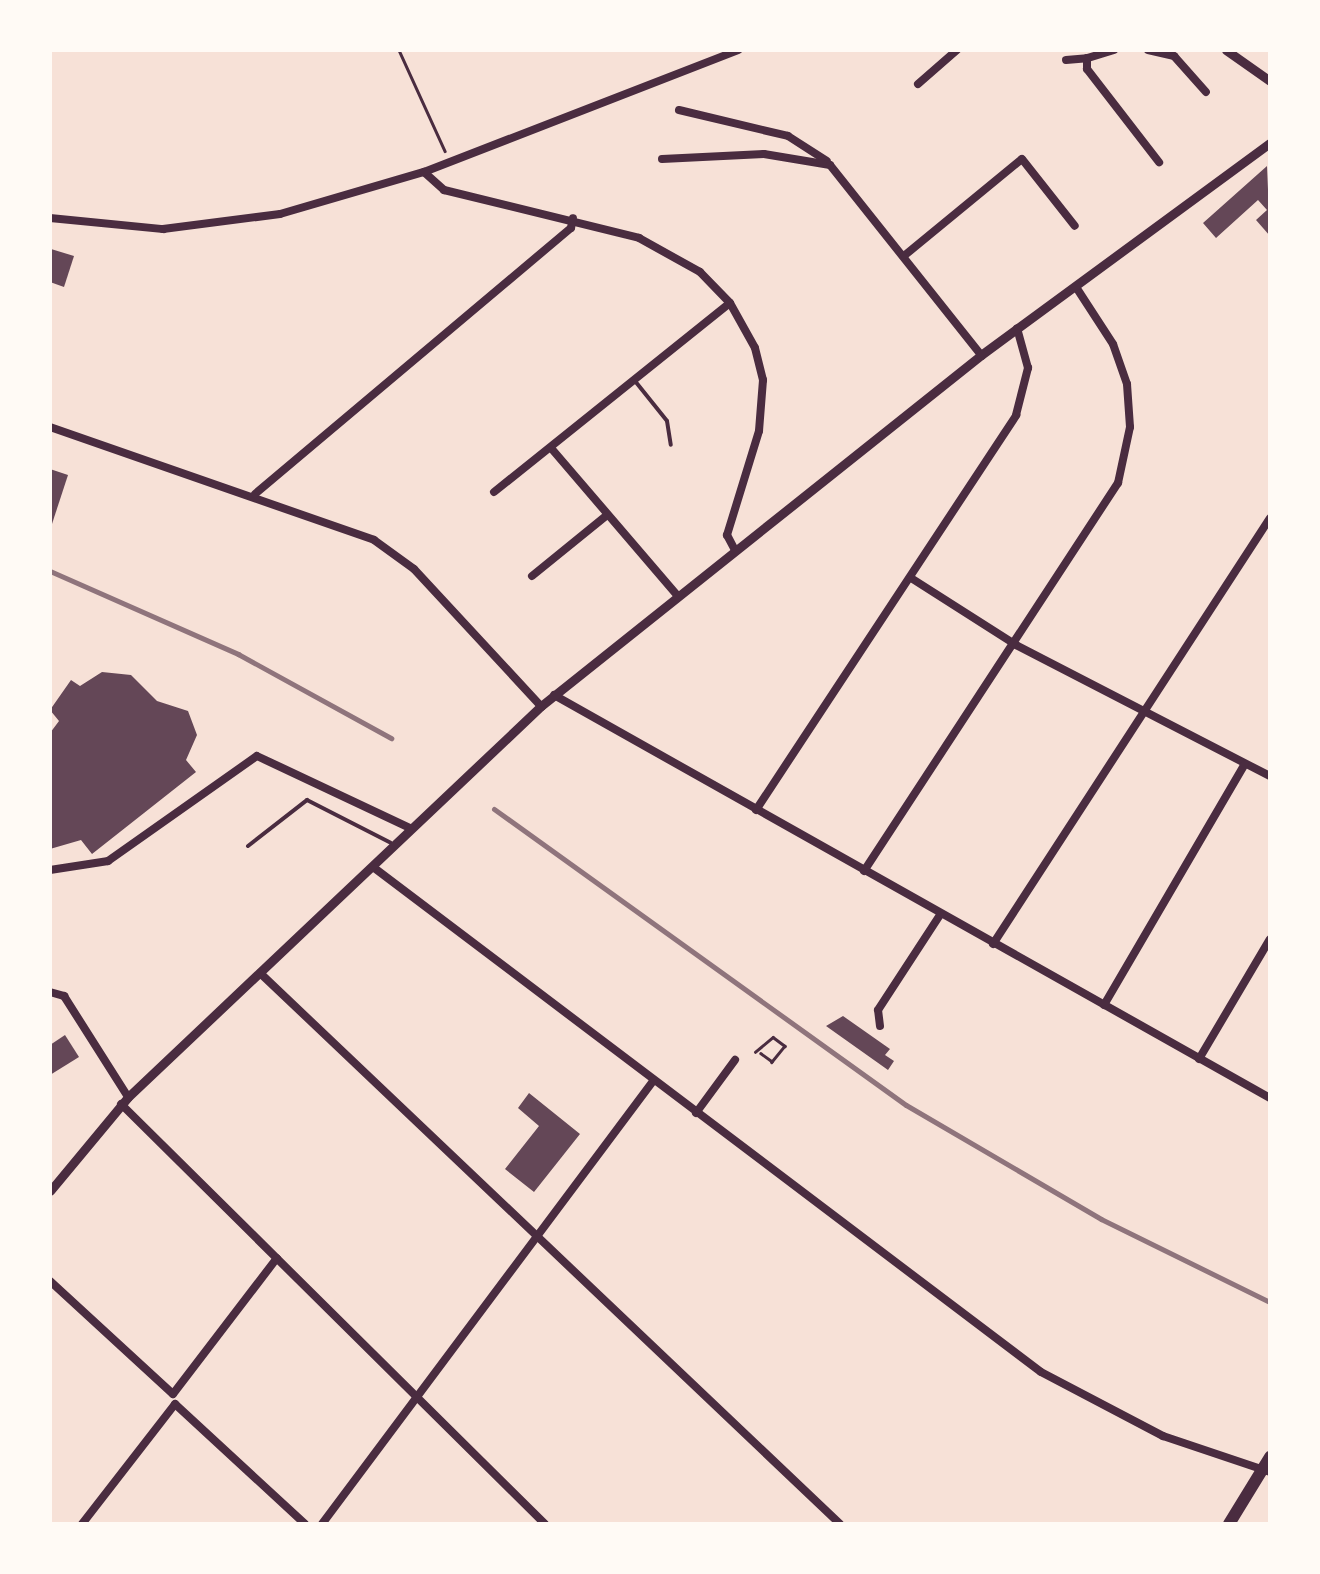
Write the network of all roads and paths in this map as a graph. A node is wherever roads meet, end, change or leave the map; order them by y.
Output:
1 (399, 50) edge
2 (738, 50) edge
3 (956, 50) edge
4 (1114, 50) edge
5 (1148, 50) edge
6 (1226, 50) edge
7 (1087, 58) junction
8 (1066, 60) dead end
9 (1270, 81) edge
10 (918, 84) dead end
11 (1206, 92) dead end
12 (679, 110) dead end
13 (1270, 143) edge
14 (662, 159) dead end
15 (450, 162) junction
16 (1159, 162) dead end
17 (830, 164) junction
18 (424, 172) junction
19 (50, 218) edge
20 (573, 218) junction
21 (1068, 218) junction
22 (1057, 226) dead end
23 (1075, 226) dead end
24 (905, 256) junction
25 (1076, 287) junction
26 (730, 303) junction
27 (1018, 328) junction
28 (981, 355) junction
29 (634, 380) junction
30 (50, 427) edge
31 (672, 445) dead end
32 (550, 448) junction
33 (494, 492) dead end
34 (255, 494) junction
35 (607, 515) junction
36 (1270, 518) edge
37 (736, 550) junction
38 (532, 576) dead end
39 (911, 578) junction
40 (678, 596) junction
41 (1016, 645) junction
42 (554, 695) junction
43 (541, 706) junction
44 (1145, 713) junction
45 (1245, 764) junction
46 (1270, 776) edge
47 (756, 810) junction
48 (412, 829) junction
49 (248, 846) dead end
50 (394, 847) junction
51 (372, 867) junction
52 (50, 870) edge
53 (864, 871) junction
54 (940, 915) junction
55 (1270, 939) edge
56 (993, 944) junction
57 (260, 974) junction
58 (50, 992) edge
59 (1104, 1005) junction
60 (880, 1026) dead end
61 (758, 1053) joint
62 (1199, 1058) junction
63 (735, 1060) dead end
64 (653, 1080) junction
65 (1270, 1098) edge
66 (125, 1100) junction
67 (696, 1113) junction
68 (50, 1190) edge
69 (536, 1237) junction
70 (276, 1258) junction
71 (50, 1281) edge
72 (416, 1397) junction
73 (174, 1399) junction
74 (1270, 1456) edge
75 (1266, 1470) edge
76 (82, 1524) edge
77 (305, 1524) edge
78 (322, 1524) edge
79 (545, 1524) edge
80 (840, 1524) edge
81 (1229, 1524) edge

1 - 15 path
2 - 15 street
3 - 10 street
4 - 7 street
5 - 11 street
6 - 9 street
7 - 8 street
7 - 16 street
12 - 17 street
13 - 25 street
14 - 17 street
15 - 18 street
17 - 24 street
18 - 19 street
18 - 20 street
20 - 26 street
20 - 34 street
21 - 22 street
21 - 23 street
21 - 24 street
24 - 28 street
25 - 27 street
25 - 41 street
26 - 29 street
26 - 37 street
27 - 28 street
27 - 39 street
28 - 37 street
29 - 31 lane
29 - 32 street
30 - 34 street
32 - 33 street
32 - 35 street
34 - 43 street
35 - 38 street
35 - 40 street
36 - 44 street
37 - 40 street
39 - 41 street
39 - 47 street
40 - 42 street
41 - 44 street
41 - 53 street
42 - 43 street
42 - 47 street
43 - 48 street
44 - 45 street
44 - 56 street
45 - 46 street
45 - 59 street
47 - 53 street
48 - 50 street
48 - 52 street
49 - 50 lane
50 - 51 street
51 - 57 street
51 - 64 street
53 - 54 street
54 - 56 street
54 - 60 street
55 - 62 street
56 - 59 street
57 - 66 street
57 - 69 street
58 - 66 street
59 - 62 street
61 - 61 path
62 - 65 street
63 - 67 street
64 - 67 street
64 - 69 street
66 - 68 street
66 - 70 street
67 - 75 street
69 - 72 street
69 - 80 street
70 - 72 street
70 - 73 street
71 - 73 street
72 - 78 street
72 - 79 street
73 - 76 street
73 - 77 street
74 - 75 highway
75 - 81 highway

